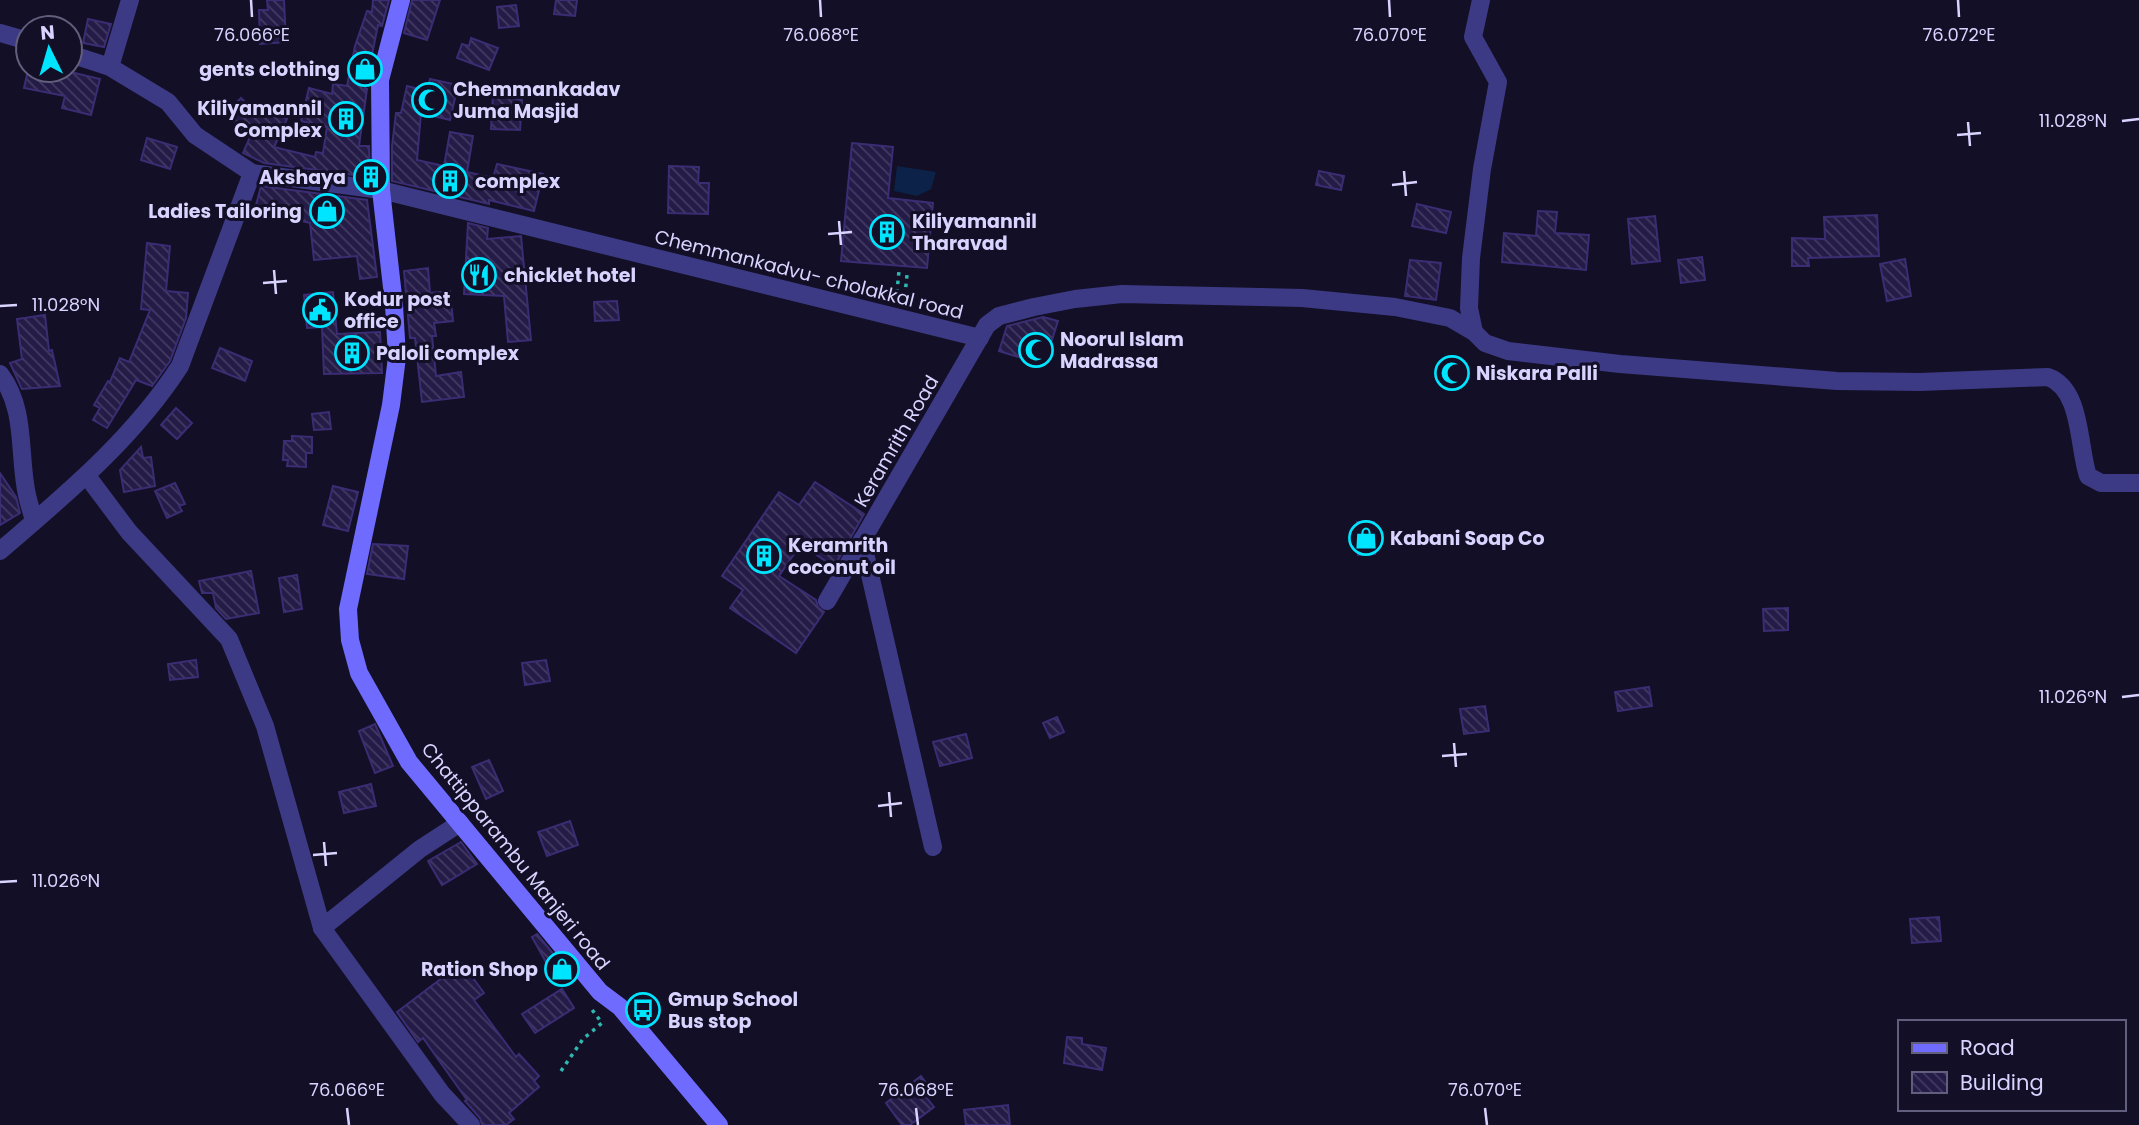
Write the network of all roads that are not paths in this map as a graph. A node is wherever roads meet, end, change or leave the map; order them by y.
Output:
1 (130, 0) edge
2 (401, 0) edge
3 (1480, 0) edge
4 (84, 59) edge
5 (110, 67) junction
6 (252, 173) junction
7 (381, 190) junction
8 (1474, 332) junction
9 (980, 338) junction
10 (0, 374) edge
11 (87, 476) junction
12 (2139, 483) edge
13 (34, 521) junction
14 (862, 541) junction
15 (0, 551) edge
16 (827, 601) dead end
17 (460, 823) junction
18 (933, 847) dead end
19 (322, 928) junction
20 (471, 1125) edge
21 (719, 1125) edge

1 - 5 street
2 - 7 main road, Chattipparambu Manjeri road
3 - 8 street
4 - 5 street
5 - 6 street
6 - 7 street, Chemmankadvu- cholakkal road
6 - 11 street
7 - 9 street, Chemmankadvu- cholakkal road
7 - 17 main road, Chattipparambu Manjeri road
8 - 9 street, Chemmankadvu- cholakkal road
8 - 12 street, Chemmankadvu- cholakkal road
9 - 14 street, Keramrith Road
10 - 13 street
11 - 13 street
11 - 19 street
13 - 15 street
14 - 16 street, Keramrith Road
14 - 18 street
17 - 19 street
17 - 21 main road, Chattipparambu Manjeri road
19 - 20 street

